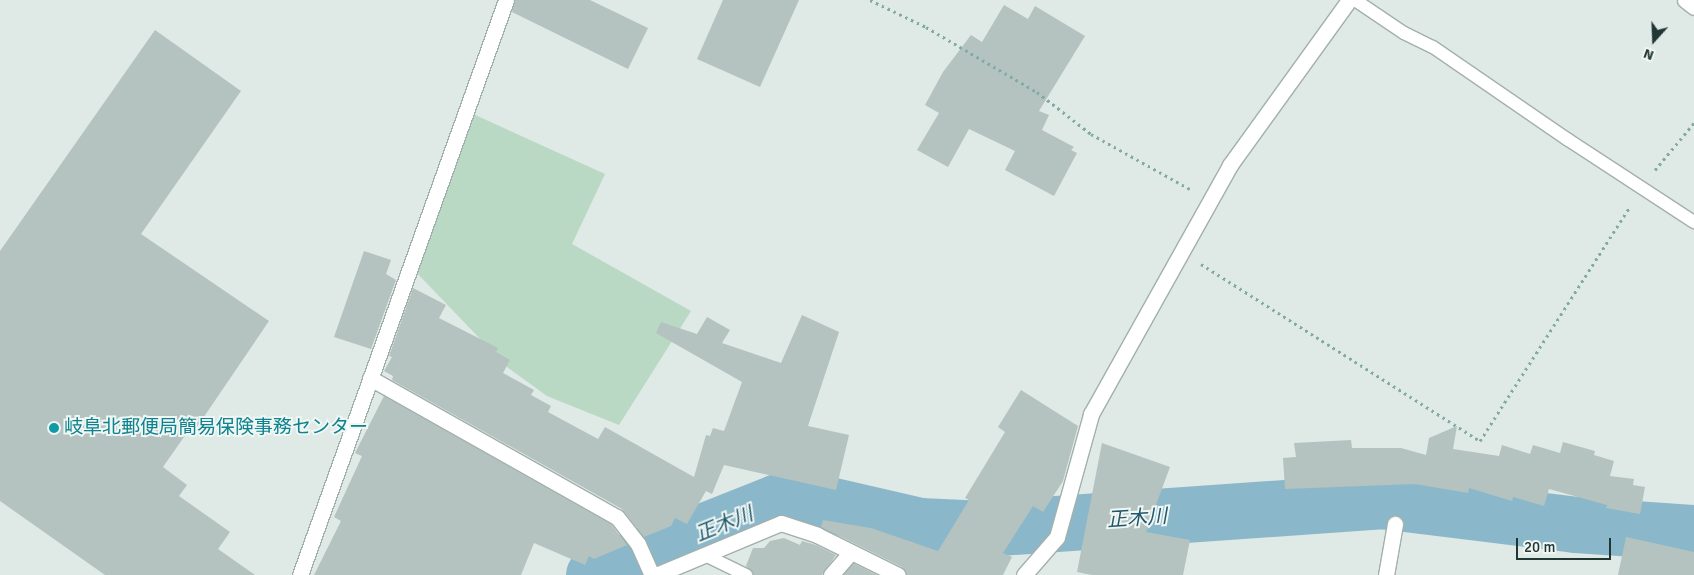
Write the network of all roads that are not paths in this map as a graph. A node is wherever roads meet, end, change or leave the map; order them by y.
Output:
1 (506, 0) edge
2 (1349, 0) edge
3 (1355, 0) edge
4 (1685, 0) edge
5 (1694, 7) edge
6 (1694, 222) edge
7 (370, 378) junction
8 (1395, 524) dead end
9 (850, 553) junction
10 (705, 555) junction
11 (652, 573) edge
12 (300, 575) edge
13 (746, 575) edge
14 (831, 575) edge
15 (898, 575) edge
16 (1024, 575) edge
17 (1386, 575) edge

1 - 7 street
2 - 16 street
3 - 6 lane
4 - 5 street
7 - 11 street
7 - 12 street
8 - 17 street
9 - 10 street
9 - 14 street
9 - 15 street
10 - 11 street
10 - 13 lane

